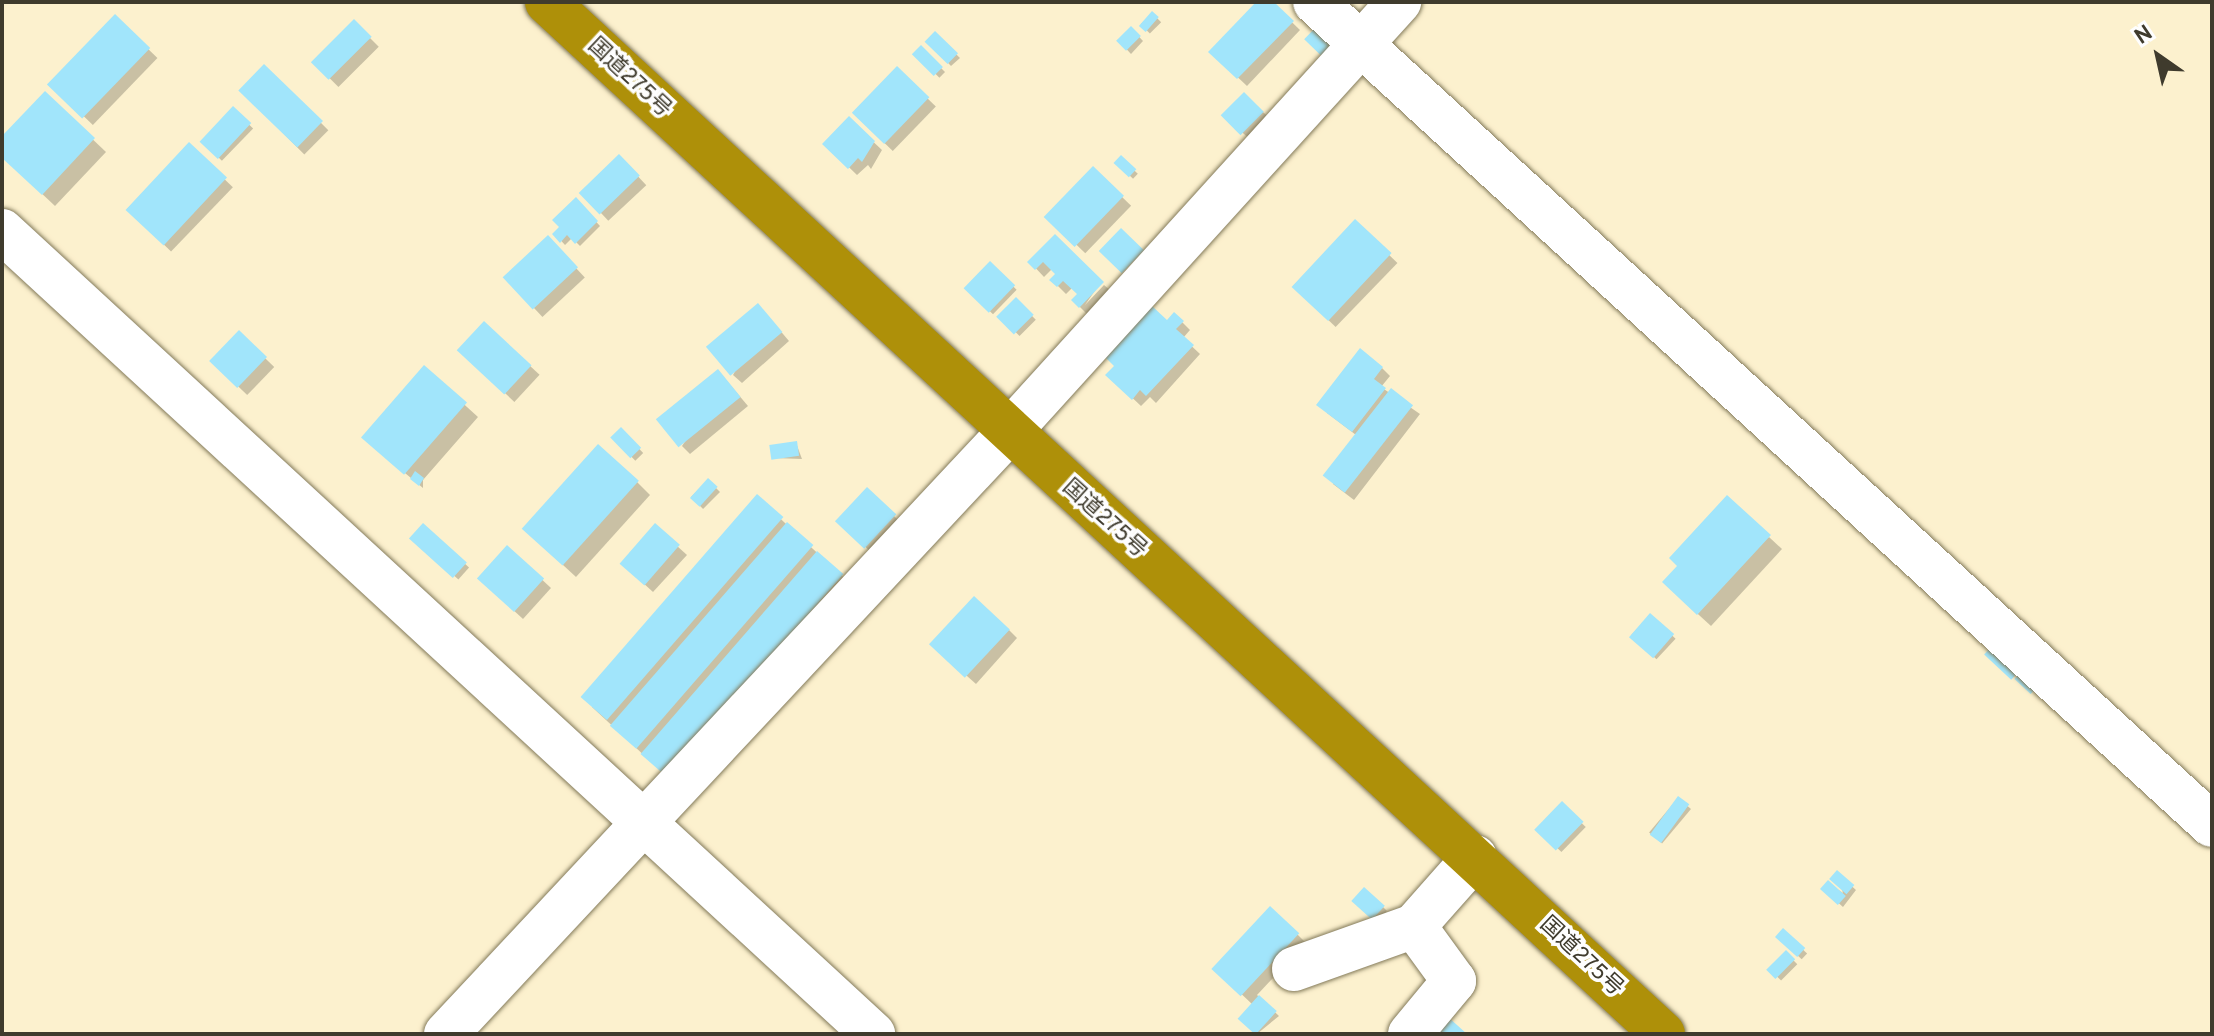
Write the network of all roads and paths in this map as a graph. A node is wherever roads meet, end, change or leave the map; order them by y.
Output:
1 (547, 2) edge
2 (1315, 2) edge
3 (1399, 2) edge
4 (1360, 43) junction
5 (2, 231) edge
6 (1009, 432) junction
7 (646, 824) junction
8 (2212, 825) edge
9 (1475, 857) junction
10 (1414, 926) junction
11 (1294, 969) dead end
12 (446, 1034) edge
13 (873, 1034) edge
14 (1410, 1034) edge
15 (1663, 1034) edge

1 - 6 highway, 国道275号
2 - 4 street
3 - 4 street
4 - 6 street
4 - 8 street
5 - 7 street
6 - 7 street
6 - 9 highway, 国道275号
7 - 12 street
7 - 13 street
9 - 10 street
9 - 15 highway, 国道275号
10 - 11 street
10 - 14 street

